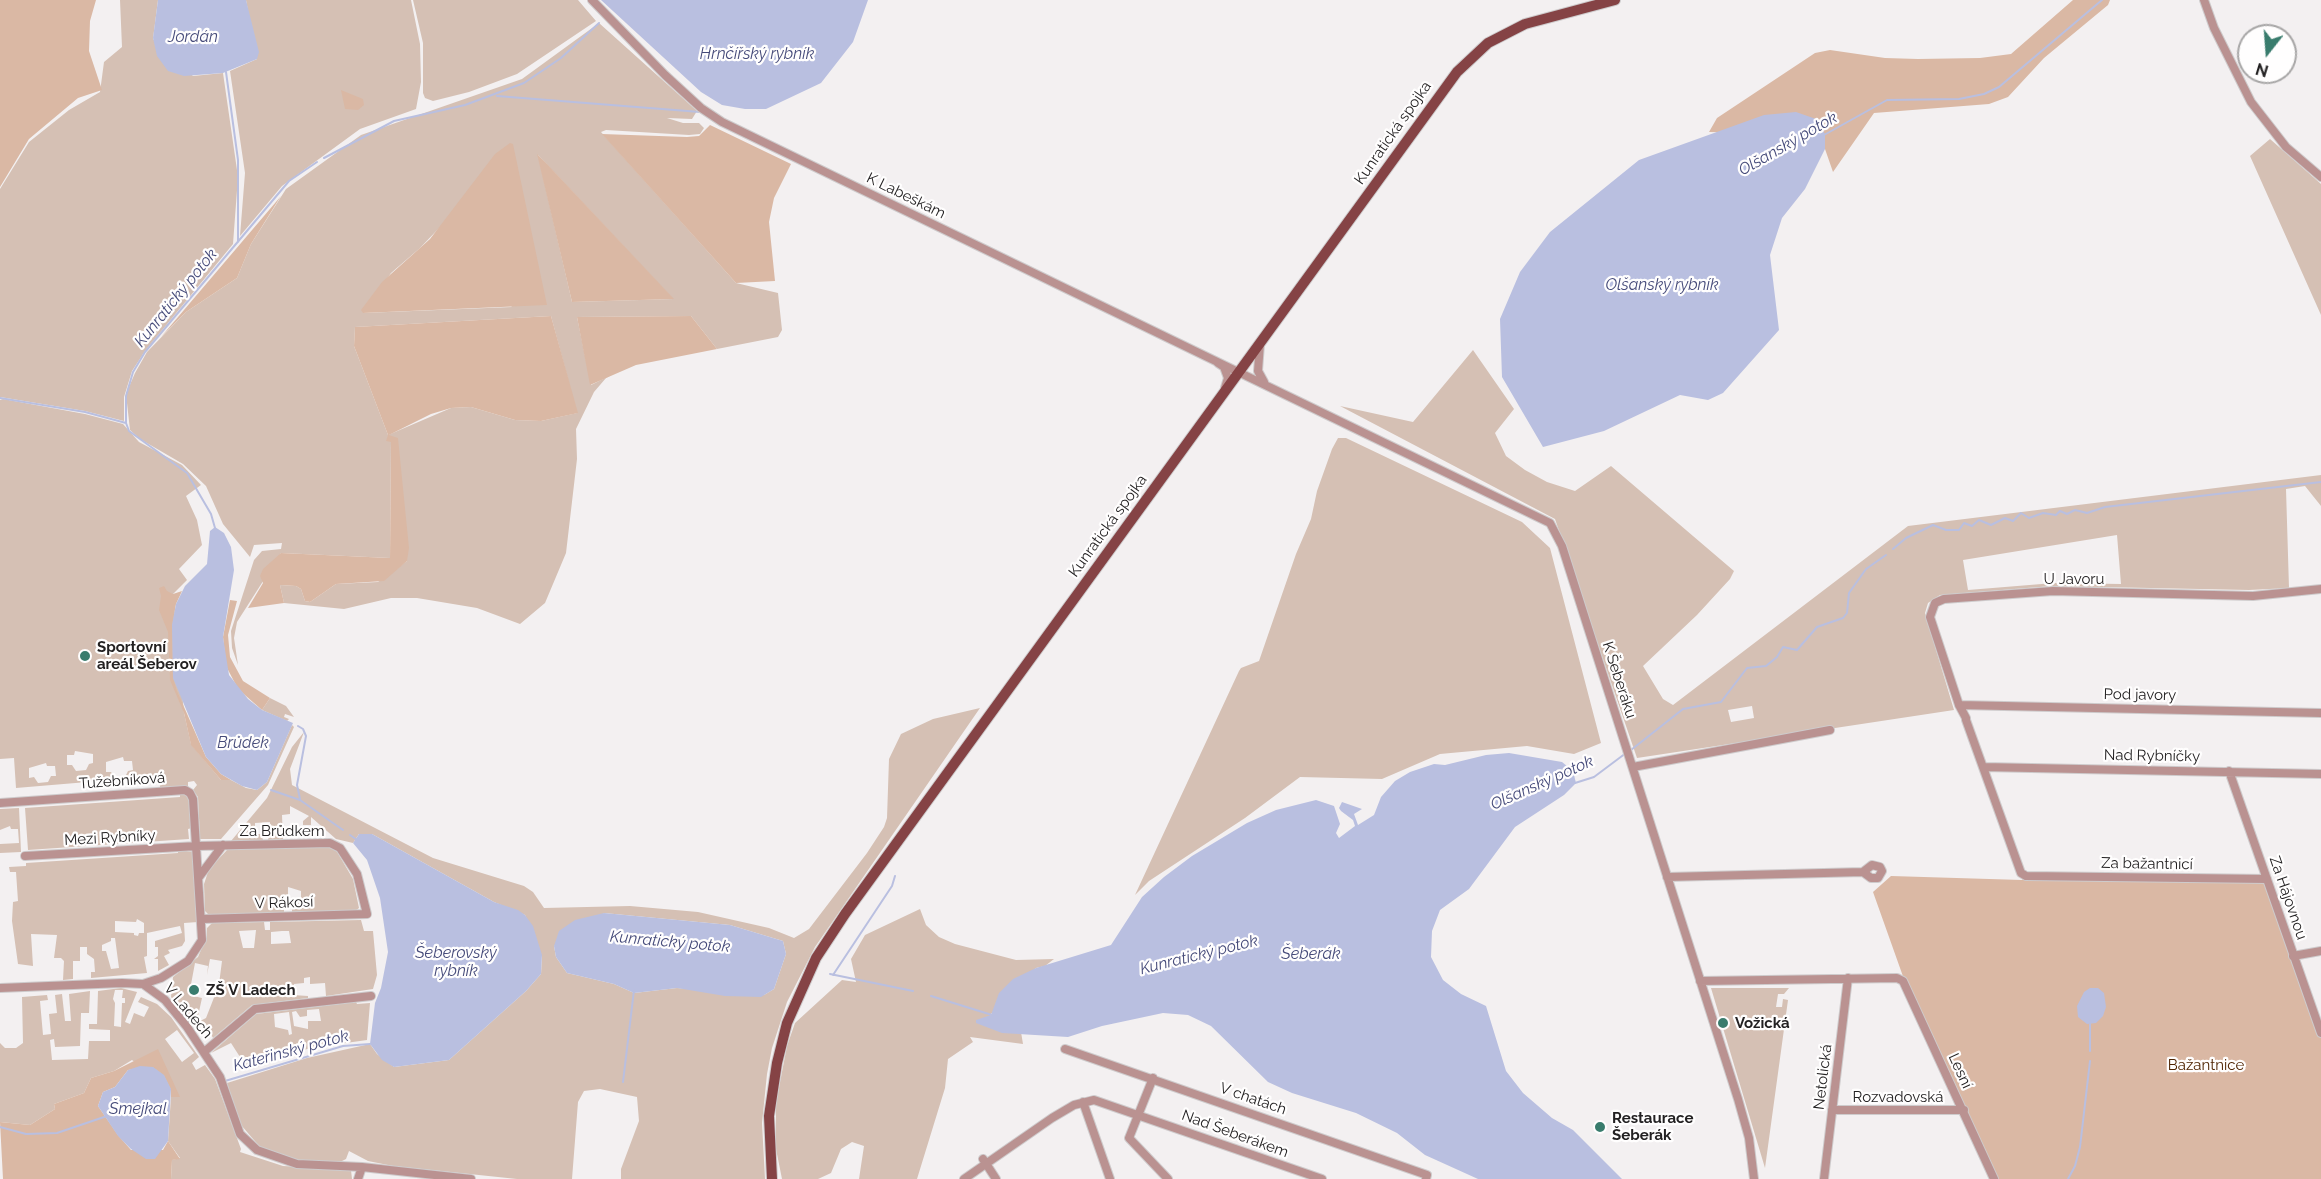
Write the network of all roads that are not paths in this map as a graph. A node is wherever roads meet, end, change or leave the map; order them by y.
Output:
1 (592, 0) edge
2 (1615, 0) edge
3 (2204, 0) edge
4 (2321, 177) edge
5 (1260, 344) junction
6 (1213, 358) junction
7 (1239, 371) junction
8 (1264, 382) junction
9 (1223, 395) junction
10 (2321, 589) edge
11 (1959, 705) junction
12 (2321, 713) edge
13 (1830, 730) dead end
14 (1633, 767) junction
15 (1983, 767) junction
16 (2229, 771) junction
17 (2321, 774) edge
18 (0, 803) edge
19 (223, 845) junction
20 (197, 846) junction
21 (25, 856) dead end
22 (1863, 872) dead end
23 (2026, 876) joint
24 (199, 877) junction
25 (1667, 877) junction
26 (2267, 879) junction
27 (367, 914) joint
28 (202, 919) junction
29 (2321, 951) edge
30 (2293, 956) junction
31 (1848, 978) junction
32 (1700, 981) junction
33 (143, 984) junction
34 (0, 988) edge
35 (370, 996) dead end
36 (2321, 1033) edge
37 (1065, 1049) dead end
38 (204, 1052) junction
39 (1153, 1078) junction
40 (1083, 1102) junction
41 (1832, 1110) junction
42 (1964, 1110) junction
43 (1138, 1114) junction
44 (984, 1162) junction
45 (362, 1167) junction
46 (358, 1179) edge
47 (471, 1179) edge
48 (772, 1179) edge
49 (964, 1179) edge
50 (996, 1179) edge
51 (1110, 1179) edge
52 (1168, 1179) edge
53 (1322, 1179) edge
54 (1426, 1179) edge
55 (1755, 1179) edge
56 (1824, 1179) edge
57 (1994, 1179) edge

1 - 6 street, K Labeškám
2 - 5 main road, Kunratická spojka
3 - 4 street
5 - 7 main road, Kunratická spojka
5 - 8 street
6 - 7 street, K Labeškám
6 - 9 street
7 - 8 street, K Šeberáku
7 - 9 main road, Kunratická spojka
8 - 14 street, K Šeberáku
9 - 48 main road, Kunratická spojka
10 - 11 street, U Javoru
11 - 12 street, Pod javory
11 - 15 street, U Javoru
13 - 14 street
14 - 25 street, K Šeberáku
15 - 16 street, Nad Rybníčky
15 - 23 street, U Javoru
16 - 17 street, Nad Rybníčky
16 - 26 street, Za Hájovnou
18 - 20 street, Tužebníková
19 - 20 street, Mezi Rybníky
19 - 24 street
19 - 27 street, Za Brůdkem
20 - 21 street, Mezi Rybníky
20 - 24 street
22 - 25 street
23 - 26 street, Za bažantnicí
24 - 28 street
25 - 32 street, K Šeberáku
26 - 30 street, Za Hájovnou
27 - 28 street, V Rákosí
28 - 33 street
29 - 30 street
30 - 36 street, Za Hájovnou
31 - 32 street
31 - 41 street, Netolická
31 - 42 street, Lesní
32 - 55 street, K Šeberáku
33 - 34 street, V Ladech
33 - 38 street, V Ladech
35 - 38 street
37 - 39 street, V chatách
38 - 45 street, V Ladech
39 - 43 street
39 - 54 street, V chatách
40 - 43 street, Nad Šeberákem
40 - 44 street
40 - 51 street
41 - 42 street, Rozvadovská
41 - 56 street, Netolická
42 - 57 street, Lesní
43 - 52 street
43 - 53 street, Nad Šeberákem
44 - 49 street
44 - 50 street
45 - 46 street
45 - 47 street, V Ladech

